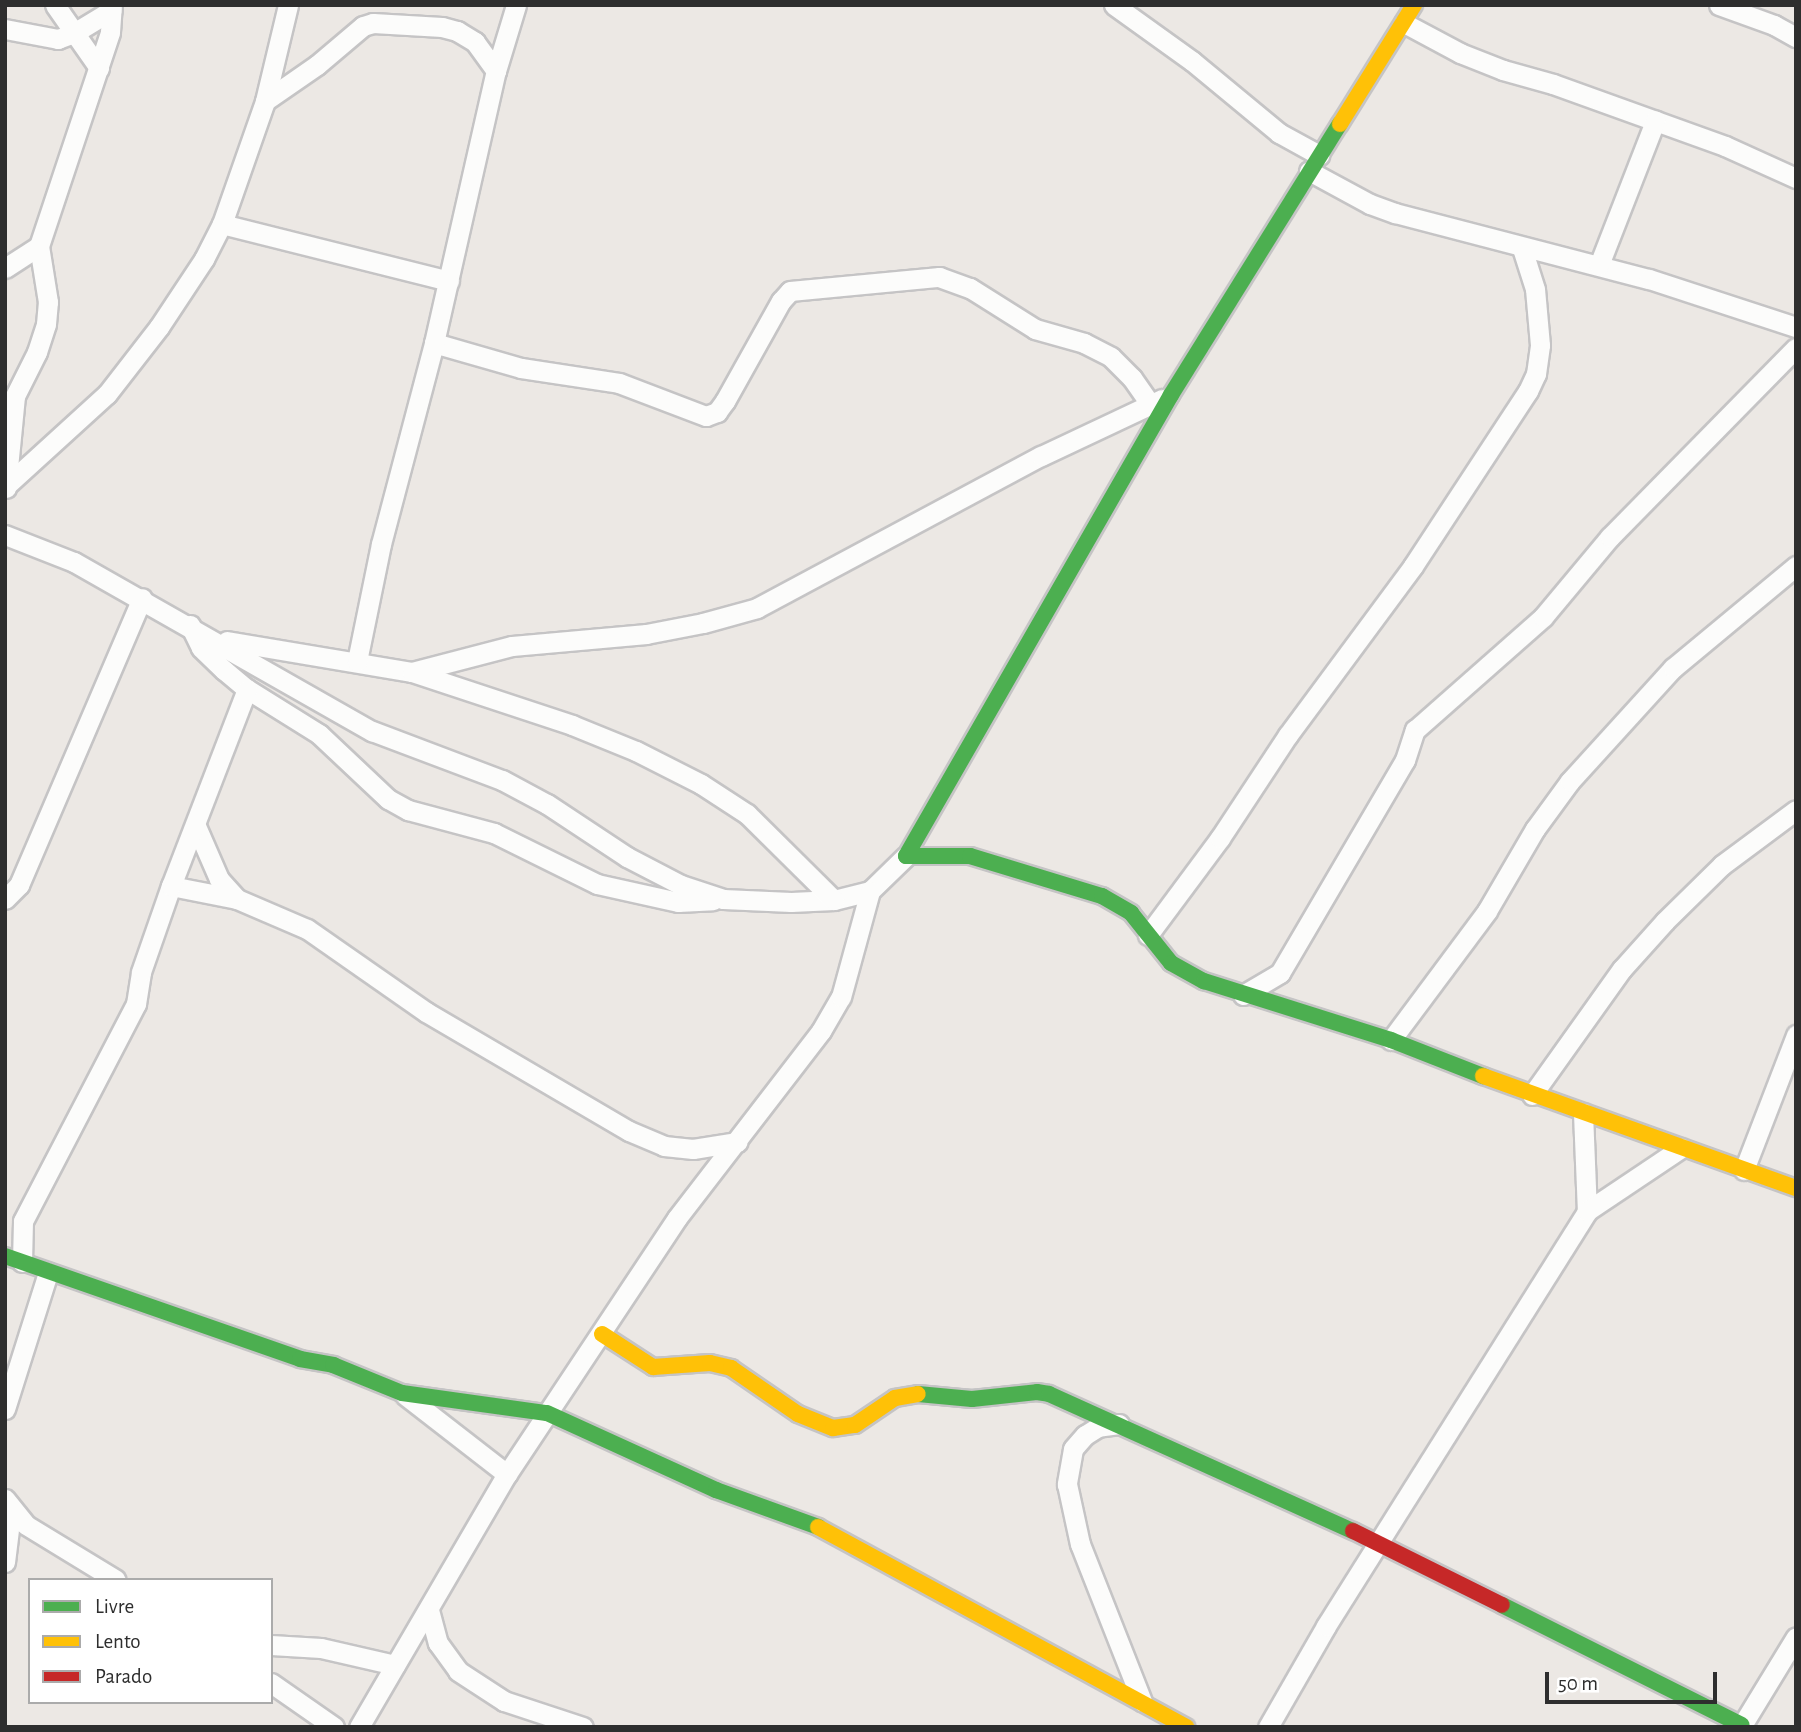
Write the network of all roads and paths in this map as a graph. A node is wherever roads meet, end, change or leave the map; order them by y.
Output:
1 (55, 5) edge
2 (288, 5) edge
3 (516, 5) edge
4 (1114, 5) edge
5 (1415, 5) edge
6 (1719, 5) edge
7 (112, 8) edge
8 (1404, 23) junction
9 (5, 29) edge
10 (74, 33) junction
11 (1796, 37) edge
12 (99, 68) junction
13 (496, 71) junction
14 (265, 102) junction
15 (1655, 121) junction
16 (1314, 163) junction
17 (1796, 178) edge
18 (222, 224) junction
19 (39, 246) junction
20 (1522, 248) junction
21 (1599, 265) junction
22 (5, 268) edge
23 (449, 281) junction
24 (1796, 327) edge
25 (434, 343) junction
26 (1796, 348) edge
27 (1171, 395) junction
28 (1150, 404) junction
29 (7, 488) edge
30 (5, 535) edge
31 (1795, 567) edge
32 (142, 598) junction
33 (190, 625) junction
34 (212, 638) junction
35 (357, 661) junction
36 (412, 672) junction
37 (247, 689) junction
38 (1796, 810) edge
39 (195, 826) junction
40 (906, 856) junction
41 (170, 886) junction
42 (870, 891) junction
43 (5, 899) edge
44 (237, 899) junction
45 (723, 899) junction
46 (834, 900) junction
47 (1148, 935) junction
48 (1243, 995) junction
49 (1796, 1035) edge
50 (1391, 1040) junction
51 (1532, 1095) junction
52 (1583, 1113) junction
53 (737, 1142) junction
54 (1681, 1148) junction
55 (1744, 1170) junction
56 (1796, 1188) edge
57 (1587, 1211) junction
58 (23, 1221) junction
59 (5, 1230) edge
60 (14, 1259) edge
61 (48, 1273) junction
62 (602, 1334) junction
63 (402, 1393) junction
64 (5, 1409) edge
65 (547, 1413) junction
66 (1120, 1424) junction
67 (507, 1474) junction
68 (5, 1499) edge
69 (14, 1524) edge
70 (1378, 1543) junction
71 (5, 1562) edge
72 (112, 1578) edge
73 (429, 1611) junction
74 (1796, 1637) edge
75 (273, 1645) edge
76 (395, 1665) junction
77 (273, 1684) edge
78 (1142, 1701) junction
79 (1742, 1726) edge
80 (334, 1727) edge
81 (359, 1727) edge
82 (583, 1727) edge
83 (1185, 1727) edge
84 (1268, 1727) edge

1 - 10 street
2 - 14 street
3 - 13 street
4 - 16 street
5 - 8 street
6 - 11 street
7 - 10 street
7 - 12 street
8 - 15 street
8 - 16 street
9 - 10 street
10 - 12 street
12 - 19 street
13 - 14 street
13 - 23 street
14 - 18 street
15 - 17 street
15 - 21 street
16 - 20 street
16 - 27 street
18 - 23 street
18 - 29 street
19 - 22 street
19 - 29 street
20 - 21 street
20 - 47 street
21 - 24 street
23 - 25 street
25 - 28 street
25 - 35 street
26 - 48 street
27 - 28 street
27 - 40 street
28 - 36 street
30 - 32 street
31 - 50 street
32 - 33 street
32 - 43 street
33 - 34 street
33 - 37 street
34 - 35 street
34 - 45 street
35 - 36 street
36 - 46 street
37 - 39 street
37 - 45 street
38 - 51 street
39 - 41 street
39 - 44 street
40 - 42 street
40 - 47 street
41 - 44 street
41 - 58 street
42 - 46 street
42 - 53 street
44 - 53 street
45 - 46 street
47 - 48 street
48 - 50 street
49 - 55 street
50 - 51 street
51 - 52 street
52 - 54 street
52 - 57 street
53 - 62 street
54 - 55 street
54 - 57 street
55 - 56 street
57 - 70 street
58 - 59 street
58 - 60 street
60 - 61 street
61 - 63 street
61 - 64 street
62 - 65 street
62 - 66 street
63 - 65 street
63 - 67 street
65 - 67 street
65 - 78 street
66 - 70 street
66 - 78 street
67 - 73 street
68 - 69 street
69 - 71 street
69 - 72 street
70 - 79 street
70 - 84 street
73 - 76 street
73 - 82 street
74 - 79 street
75 - 76 street
76 - 81 street
77 - 80 street
78 - 83 street

